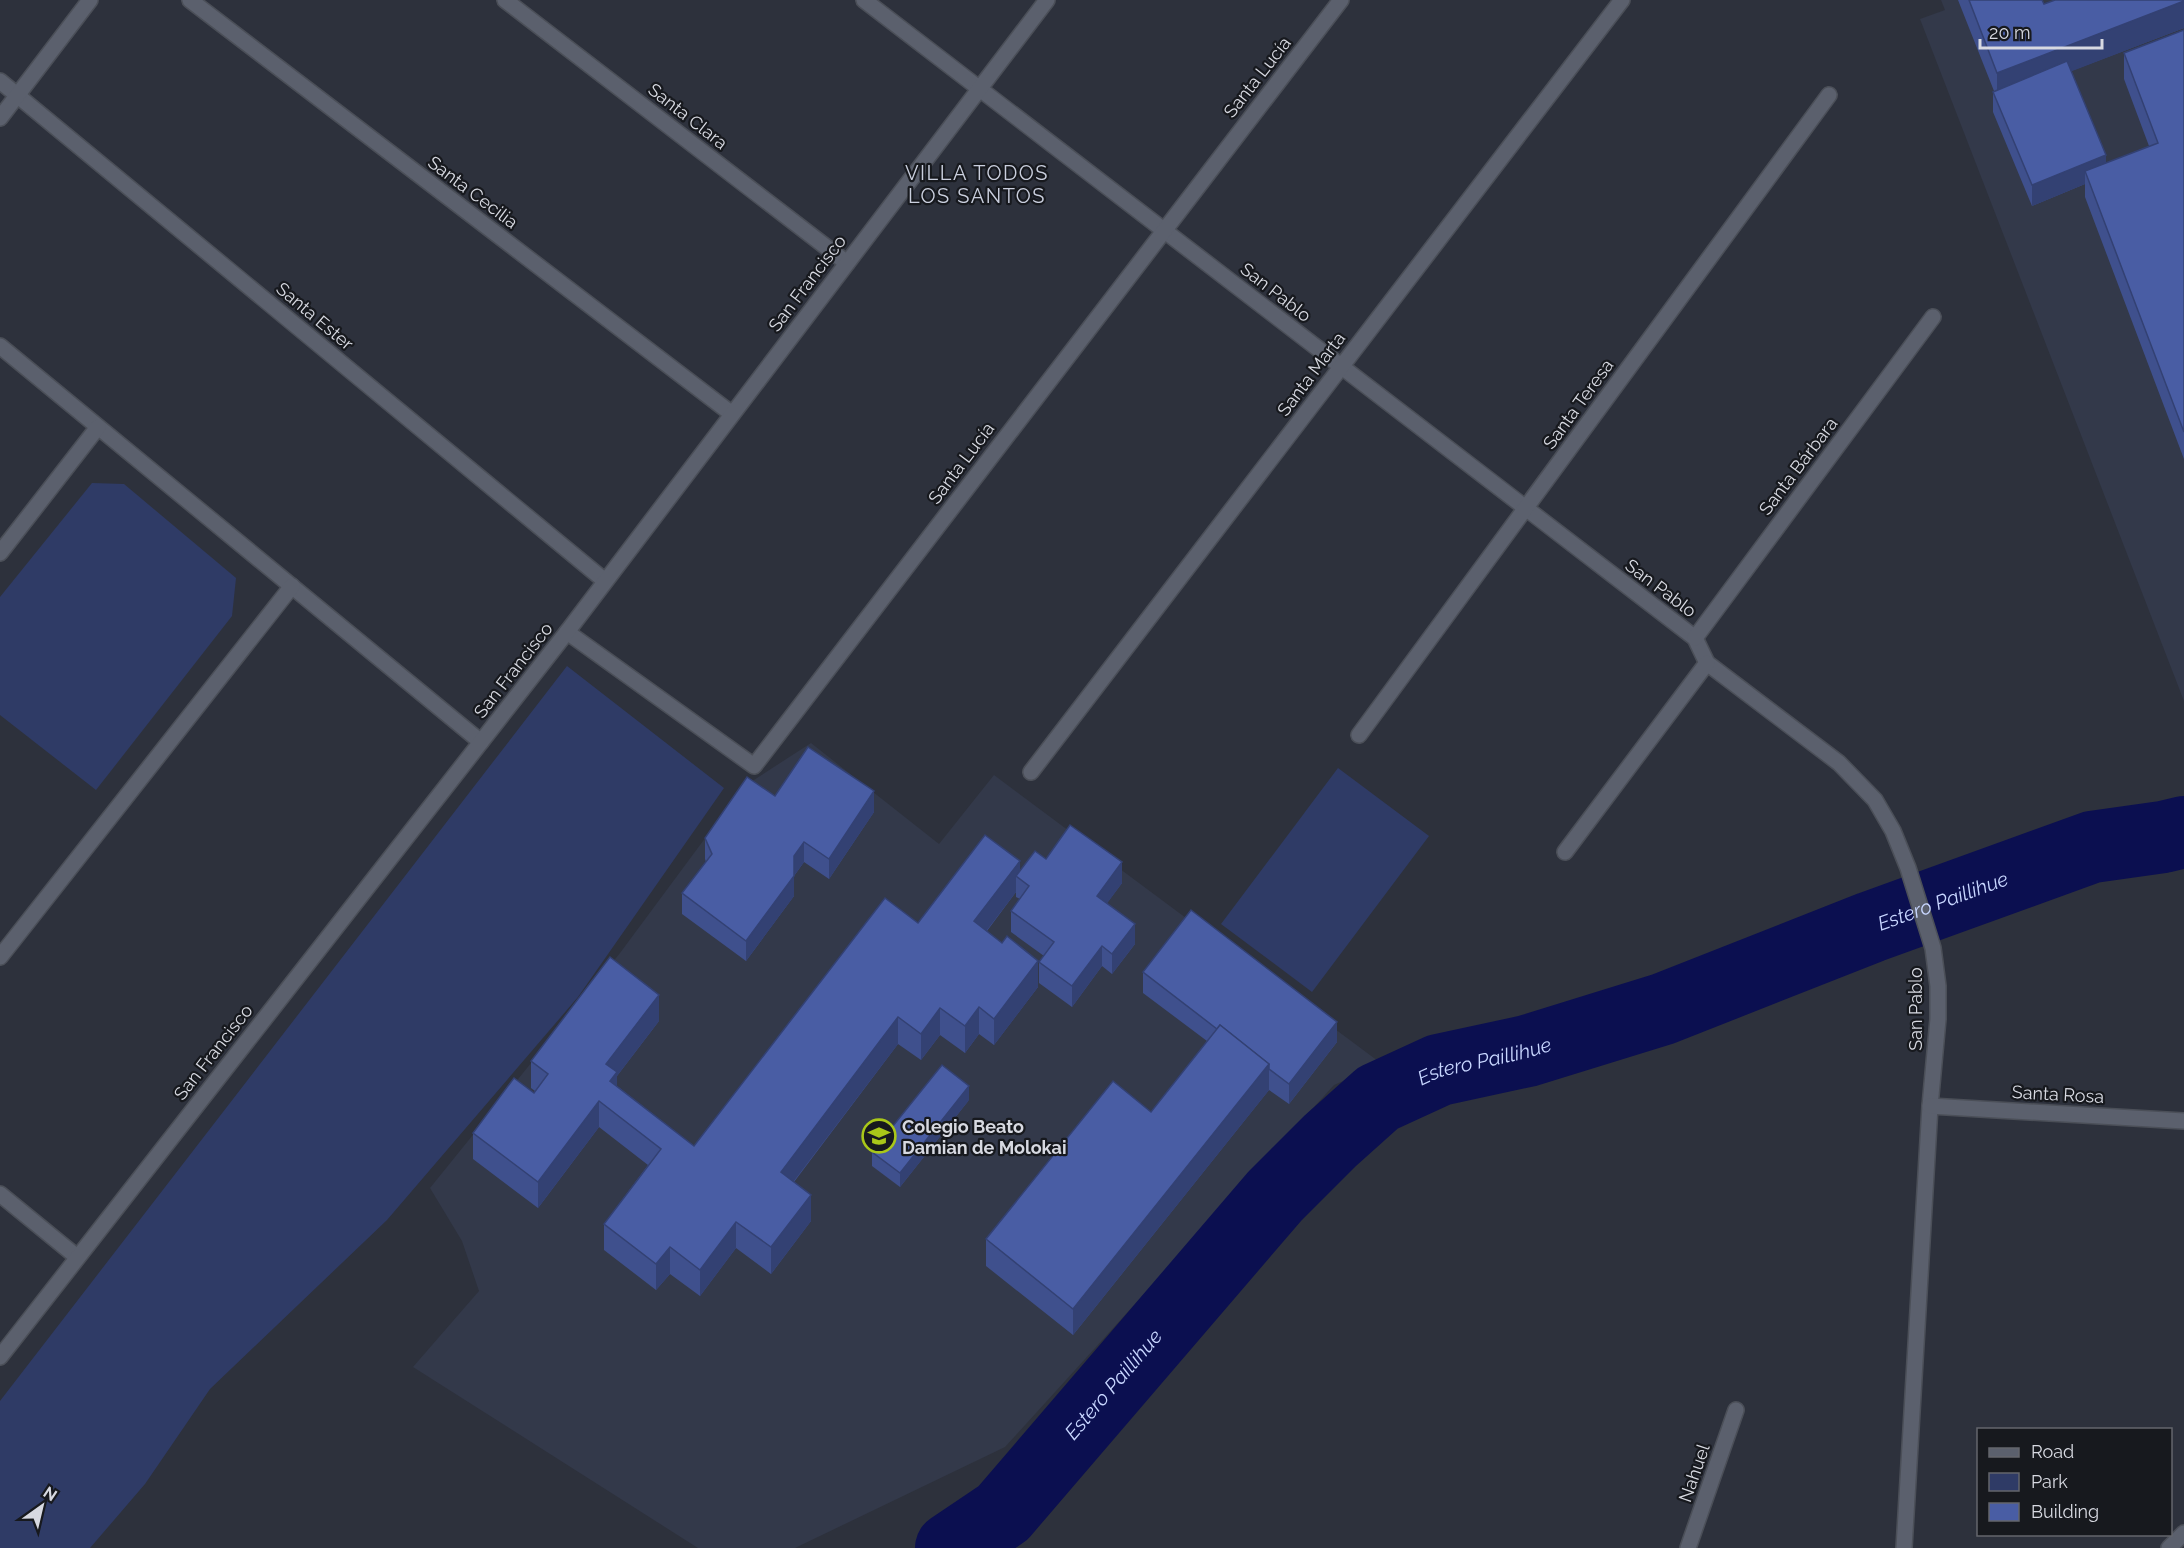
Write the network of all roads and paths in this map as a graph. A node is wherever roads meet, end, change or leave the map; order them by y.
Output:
1 (90, 0) edge
2 (190, 0) edge
3 (505, 0) edge
4 (864, 0) edge
5 (1047, 0) edge
6 (1341, 0) edge
7 (1622, 0) edge
8 (0, 81) edge
9 (980, 89) junction
10 (1829, 95) dead end
11 (18, 96) junction
12 (0, 118) edge
13 (1164, 230) junction
14 (847, 263) junction
15 (1933, 317) dead end
16 (0, 346) edge
17 (1341, 367) junction
18 (732, 414) junction
19 (98, 427) junction
20 (1526, 508) junction
21 (0, 553) edge
22 (605, 582) junction
23 (292, 586) junction
24 (567, 632) junction
25 (1695, 638) junction
26 (1707, 663) junction
27 (1359, 735) dead end
28 (481, 742) junction
29 (1031, 772) dead end
30 (1565, 852) dead end
31 (0, 957) edge
32 (1930, 1106) junction
33 (2184, 1121) edge
34 (0, 1194) edge
35 (77, 1257) junction
36 (0, 1357) edge
37 (1736, 1410) dead end
38 (2184, 1533) edge
39 (1688, 1548) edge
40 (1904, 1548) edge
41 (2169, 1548) edge

1 - 11 street
2 - 18 street, Santa Cecilia
3 - 14 street, Santa Clara
4 - 9 street, San Pablo
5 - 9 street, San Francisco
6 - 13 street, Santa Lucía
7 - 17 street, Santa Marta
8 - 11 street, Santa Ester
9 - 13 street, San Pablo
9 - 14 street, San Francisco
10 - 20 street, Santa Teresa
11 - 12 street
11 - 22 street, Santa Ester
13 - 17 street, San Pablo
13 - 24 street, Santa Lucía
14 - 18 street, San Francisco
15 - 25 street, Santa Bárbara
16 - 19 street
17 - 20 street, San Pablo
17 - 29 street, Santa Marta
18 - 22 street, San Francisco
19 - 21 street
19 - 23 street
20 - 25 street, San Pablo
20 - 27 street, Santa Teresa
22 - 24 street, San Francisco
23 - 28 street
23 - 31 street
24 - 28 street, San Francisco
25 - 26 street, San Pablo
26 - 30 street
26 - 32 street, San Pablo
28 - 35 street, San Francisco
32 - 33 street, Santa Rosa
32 - 40 street, San Pablo
34 - 35 street
35 - 36 street, San Francisco
37 - 39 street, Nahuel
38 - 41 street

